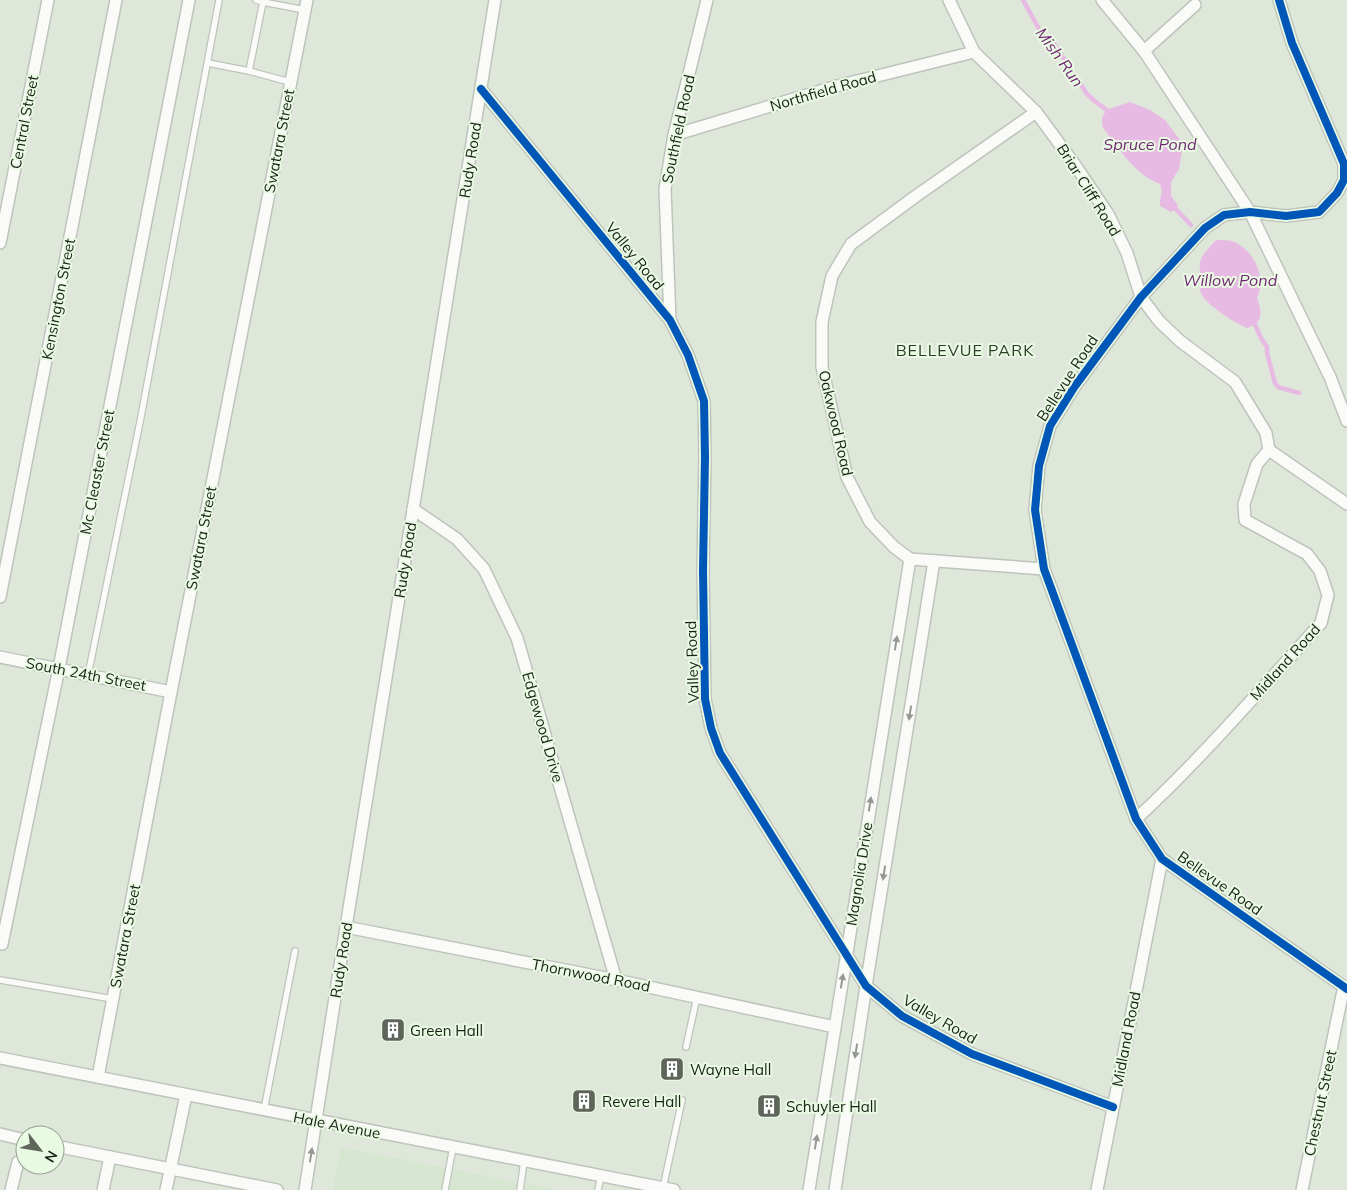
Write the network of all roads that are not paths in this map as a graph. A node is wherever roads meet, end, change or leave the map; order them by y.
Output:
1 (48, 0) edge
2 (116, 0) edge
3 (189, 0) edge
4 (218, 0) edge
5 (256, 0) edge
6 (495, 0) edge
7 (706, 0) edge
8 (950, 0) edge
9 (1102, 0) edge
10 (1279, 0) edge
11 (263, 2) junction
12 (306, 5) edge
13 (1195, 5) dead end
14 (1144, 51) junction
15 (974, 52) junction
16 (208, 63) junction
17 (249, 71) junction
18 (290, 82) junction
19 (482, 89) junction
20 (1036, 112) junction
21 (674, 135) junction
22 (1250, 212) junction
23 (0, 243) edge
24 (1141, 296) junction
25 (670, 320) junction
26 (1347, 421) edge
27 (1269, 450) junction
28 (1347, 504) edge
29 (413, 509) junction
30 (910, 559) junction
31 (934, 561) junction
32 (1044, 570) junction
33 (0, 597) edge
34 (0, 657) edge
35 (59, 668) junction
36 (88, 675) junction
37 (171, 692) junction
38 (1136, 819) junction
39 (1162, 858) junction
40 (346, 927) junction
41 (1, 944) edge
42 (295, 951) dead end
43 (846, 954) junction
44 (0, 980) edge
45 (616, 980) junction
46 (866, 986) junction
47 (1345, 988) edge
48 (697, 997) junction
49 (113, 999) junction
50 (835, 1028) junction
51 (686, 1047) dead end
52 (0, 1058) edge
53 (98, 1077) junction
54 (186, 1095) junction
55 (682, 1100) dead end
56 (1113, 1107) junction
57 (264, 1110) junction
58 (317, 1121) junction
59 (0, 1134) edge
60 (15, 1138) edge
61 (453, 1147) junction
62 (65, 1148) edge
63 (110, 1156) junction
64 (524, 1161) junction
65 (170, 1169) junction
66 (15, 1174) edge
67 (601, 1176) junction
68 (243, 1187) edge
69 (668, 1189) edge
70 (11, 1190) edge
71 (103, 1190) edge
72 (166, 1190) edge
73 (277, 1190) edge
74 (306, 1190) edge
75 (445, 1190) edge
76 (520, 1190) edge
77 (598, 1190) edge
78 (809, 1190) edge
79 (835, 1190) edge
80 (1097, 1190) edge
81 (1302, 1190) edge

1 - 23 street, Central Street
2 - 33 street, Kensington Street
3 - 35 street, Mc Cleaster Street
4 - 16 lane
5 - 11 lane
6 - 19 street, Rudy Road
7 - 21 street, Southfield Road
8 - 15 street, Briar Cliff Road
9 - 14 street
10 - 22 street, Bellevue Road
11 - 12 lane
11 - 17 lane
12 - 18 street, Swatara Street
13 - 14 street
14 - 22 street
15 - 20 street, Briar Cliff Road
15 - 21 street, Northfield Road
16 - 17 lane
16 - 36 lane
17 - 18 lane
18 - 37 street, Swatara Street
19 - 25 street, Valley Road
19 - 29 street, Rudy Road
20 - 24 street, Briar Cliff Road
20 - 30 street, Oakwood Road
21 - 25 street, Southfield Road
22 - 24 street, Bellevue Road
22 - 26 street
24 - 27 street, Briar Cliff Road
24 - 32 street, Bellevue Road
25 - 43 street, Valley Road
27 - 28 street
27 - 38 street, Midland Road
29 - 40 street, Rudy Road
29 - 45 street, Edgewood Drive
30 - 31 street
43 -> 30 street, Magnolia Drive
31 - 32 street
31 -> 46 street, Magnolia Drive
32 - 38 street, Bellevue Road
34 - 35 street, South 24th Street
35 - 36 street, South 24th Street
35 - 41 street, Mc Cleaster Street
36 - 37 street, South 24th Street
37 - 49 street, Swatara Street
38 - 39 street, Bellevue Road
39 - 47 street, Bellevue Road
39 - 56 street, Midland Road
40 - 45 street, Thornwood Road
40 - 58 street, Rudy Road
42 - 57 lane
43 - 46 street, Valley Road
50 -> 43 street, Magnolia Drive
44 - 49 lane
45 - 48 street, Thornwood Road
46 - 56 street, Valley Road
46 -> 79 street, Magnolia Drive
47 - 81 street, Chestnut Street
48 - 50 street, Thornwood Road
48 - 51 lane
49 - 53 street, Swatara Street
78 -> 50 street, Magnolia Drive
52 - 53 street, Hale Avenue
53 - 54 street, Hale Avenue
54 - 57 street, Hale Avenue
54 - 65 street
55 - 69 lane
56 - 80 street, Midland Road
57 - 58 street, Hale Avenue
58 - 61 street, Hale Avenue
74 -> 58 street, Rudy Road
59 - 60 street
61 - 64 street, Hale Avenue
61 - 75 lane
62 - 63 street
63 - 65 street
63 - 71 street
64 - 67 street, Hale Avenue
64 - 76 lane
65 - 68 street
65 - 72 street
66 - 70 street
67 - 69 street, Hale Avenue
67 - 77 lane
68 - 73 street

